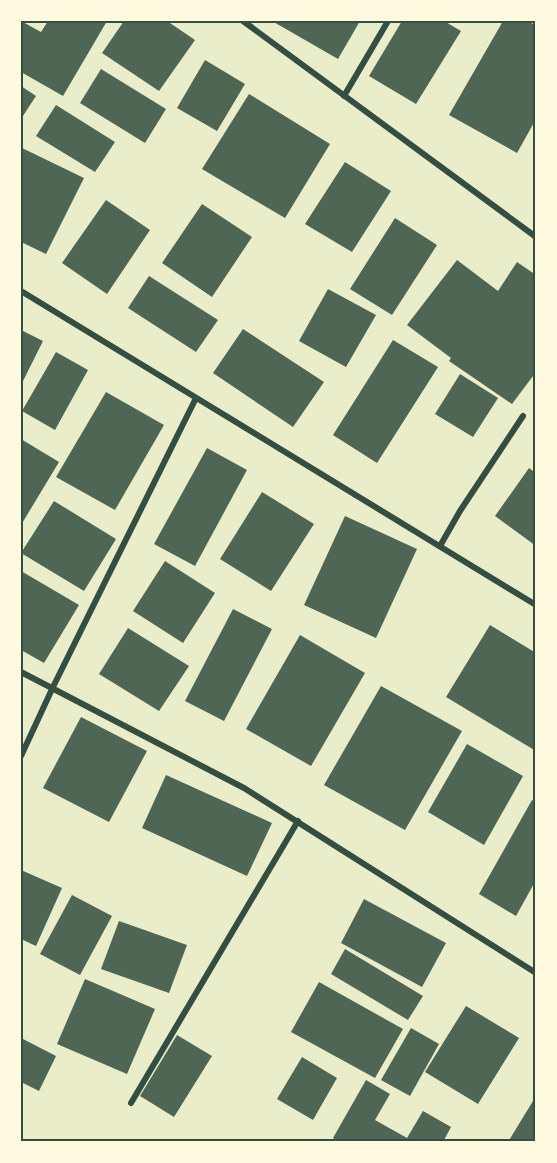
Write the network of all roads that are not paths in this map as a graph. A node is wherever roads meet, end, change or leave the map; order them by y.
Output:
1 (243, 21) edge
2 (388, 21) edge
3 (344, 96) junction
4 (536, 237) edge
5 (21, 291) edge
6 (196, 398) junction
7 (523, 416) dead end
8 (440, 546) junction
9 (536, 605) edge
10 (21, 672) edge
11 (52, 687) junction
12 (21, 756) edge
13 (298, 821) junction
14 (536, 973) edge
15 (130, 1103) dead end

1 - 3 street
2 - 3 street
3 - 4 street
5 - 6 street
6 - 8 street
6 - 11 street
7 - 8 street
8 - 9 street
10 - 11 street
11 - 12 street
11 - 13 street
13 - 14 street
13 - 15 street

